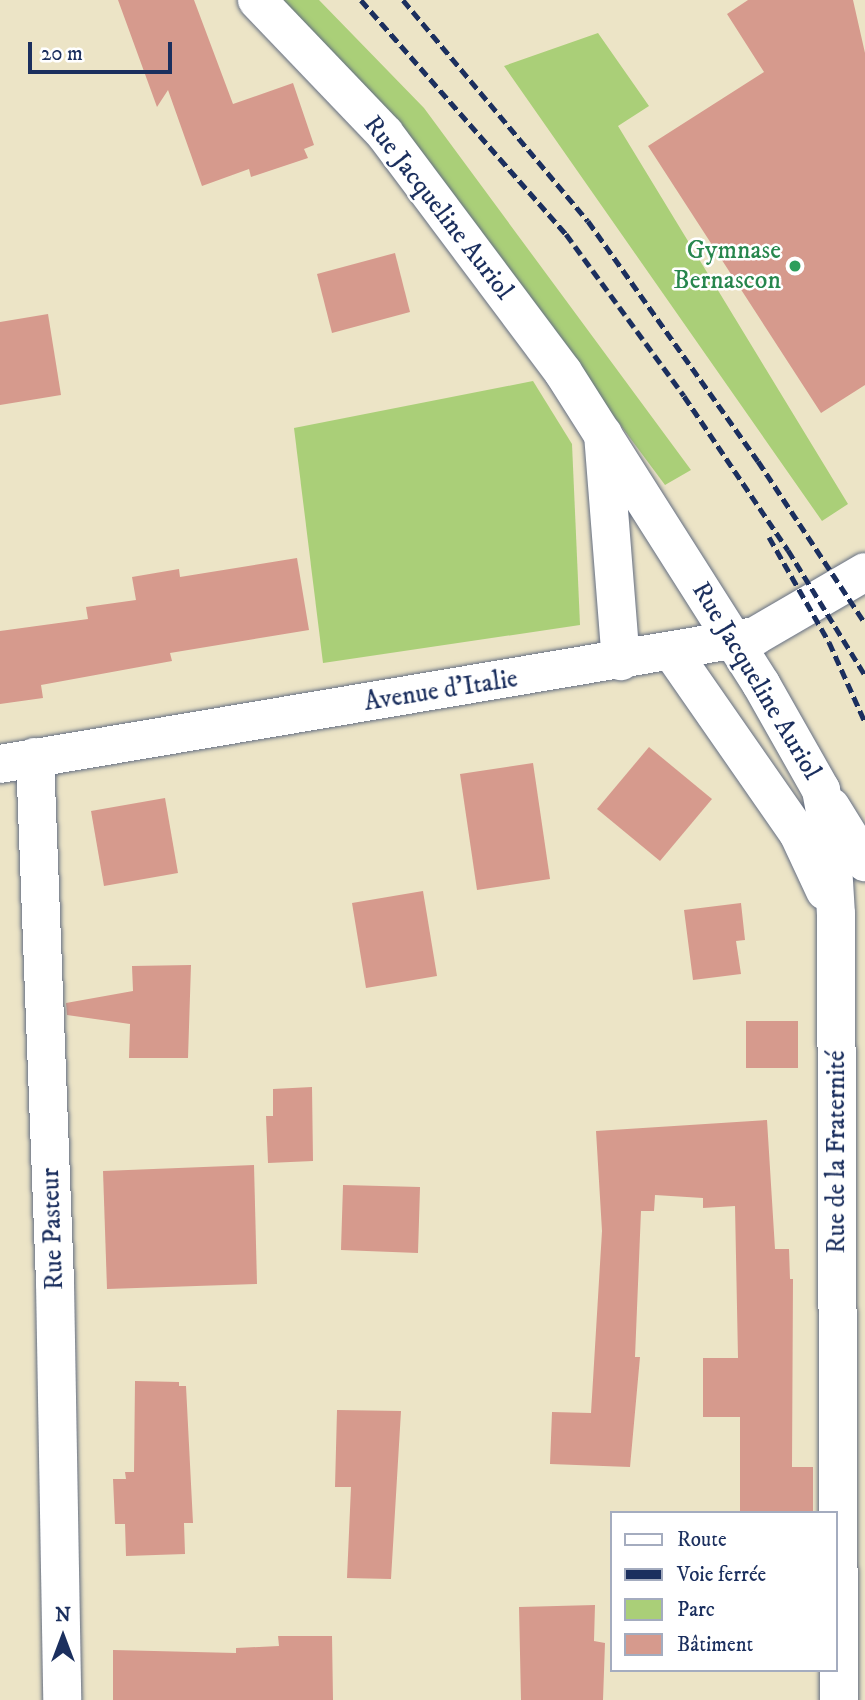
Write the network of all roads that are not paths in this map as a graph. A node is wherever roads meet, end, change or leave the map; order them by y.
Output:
1 (257, 0) edge
2 (603, 429) junction
3 (865, 572) edge
4 (732, 641) junction
5 (672, 652) junction
6 (621, 661) junction
7 (17, 761) edge
8 (821, 790) junction
9 (865, 862) edge
10 (836, 914) junction
11 (62, 1700) edge
12 (839, 1700) edge

1 - 2 street, Rue Jacqueline Auriol
2 - 4 street, Rue Jacqueline Auriol
2 - 6 street
3 - 4 street, Avenue d'Italie
4 - 5 street, Avenue d'Italie
4 - 8 street, Rue Jacqueline Auriol
5 - 6 street, Avenue d'Italie
5 - 10 street, Rue de la Fraternité
6 - 7 street, Avenue d'Italie
7 - 11 street, Rue Pasteur
8 - 9 street, Rue Jacqueline Auriol
8 - 10 street, Rue Jacqueline Auriol
10 - 12 street, Rue de la Fraternité

